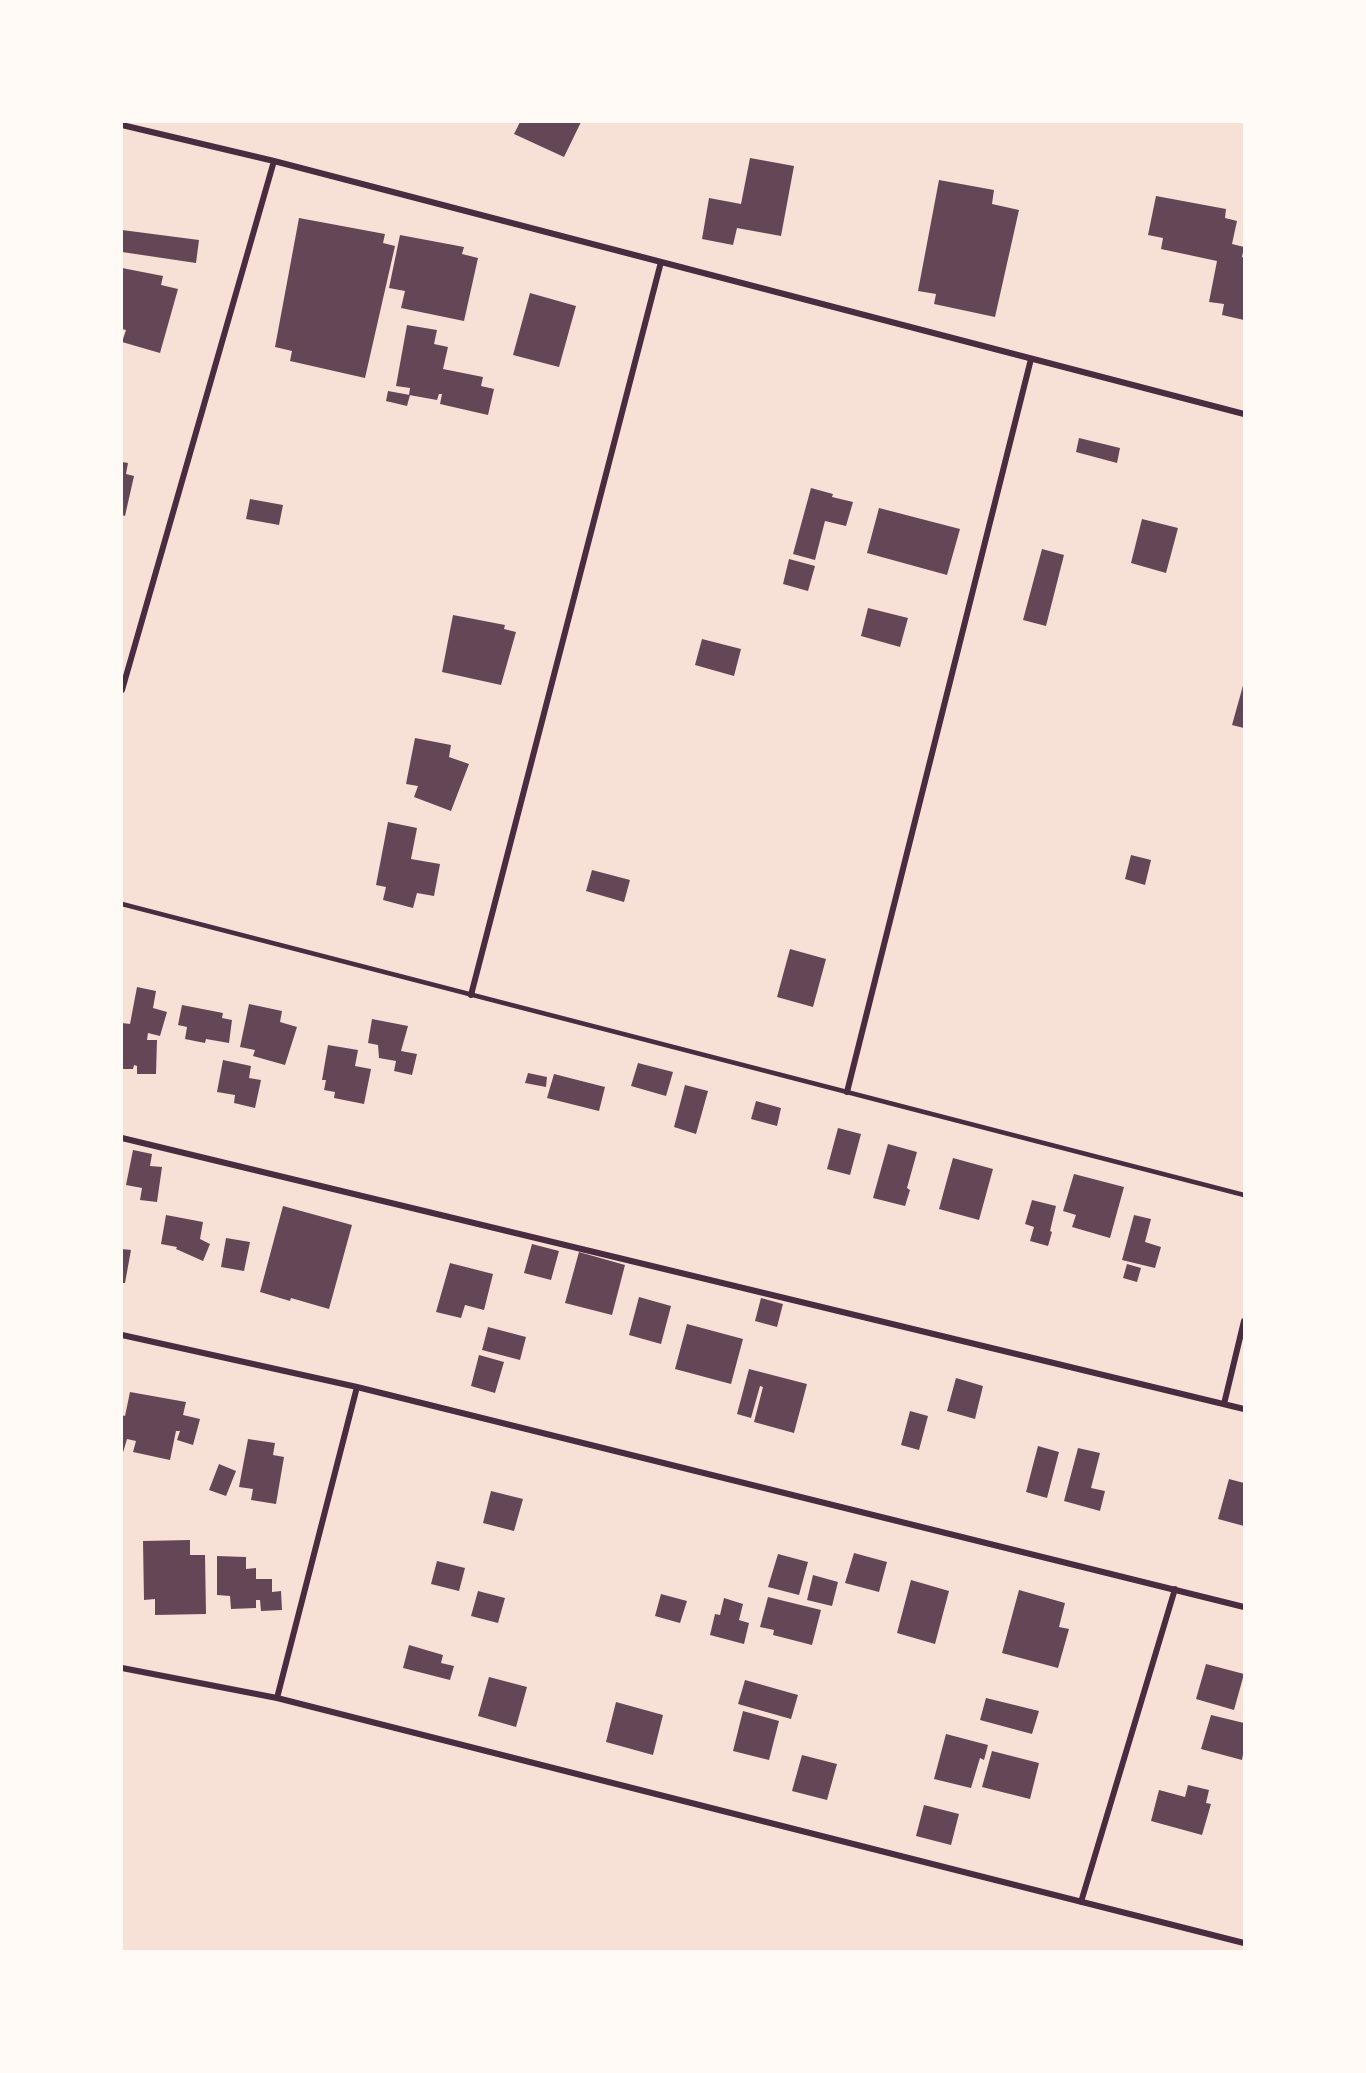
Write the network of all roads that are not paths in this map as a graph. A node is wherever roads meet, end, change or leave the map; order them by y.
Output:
1 (122, 125) edge
2 (274, 161) junction
3 (661, 262) junction
4 (1031, 359) junction
5 (1245, 414) edge
6 (122, 690) edge
7 (122, 904) edge
8 (471, 995) junction
9 (848, 1092) junction
10 (122, 1138) edge
11 (1245, 1195) edge
12 (1245, 1321) edge
13 (122, 1335) edge
14 (357, 1387) junction
15 (1224, 1404) junction
16 (1245, 1409) edge
17 (1175, 1589) junction
18 (1245, 1607) edge
19 (122, 1668) edge
20 (277, 1698) junction
21 (1081, 1902) junction
22 (1245, 1943) edge

1 - 2 street
2 - 3 street
2 - 6 street
3 - 4 street
3 - 8 street
4 - 5 street
4 - 9 street
7 - 8 lane
8 - 9 lane
9 - 11 lane
10 - 15 street
12 - 15 street
13 - 14 street
14 - 17 street
14 - 20 street
15 - 16 street
17 - 18 street
17 - 21 street
19 - 20 street
20 - 21 street
21 - 22 street

